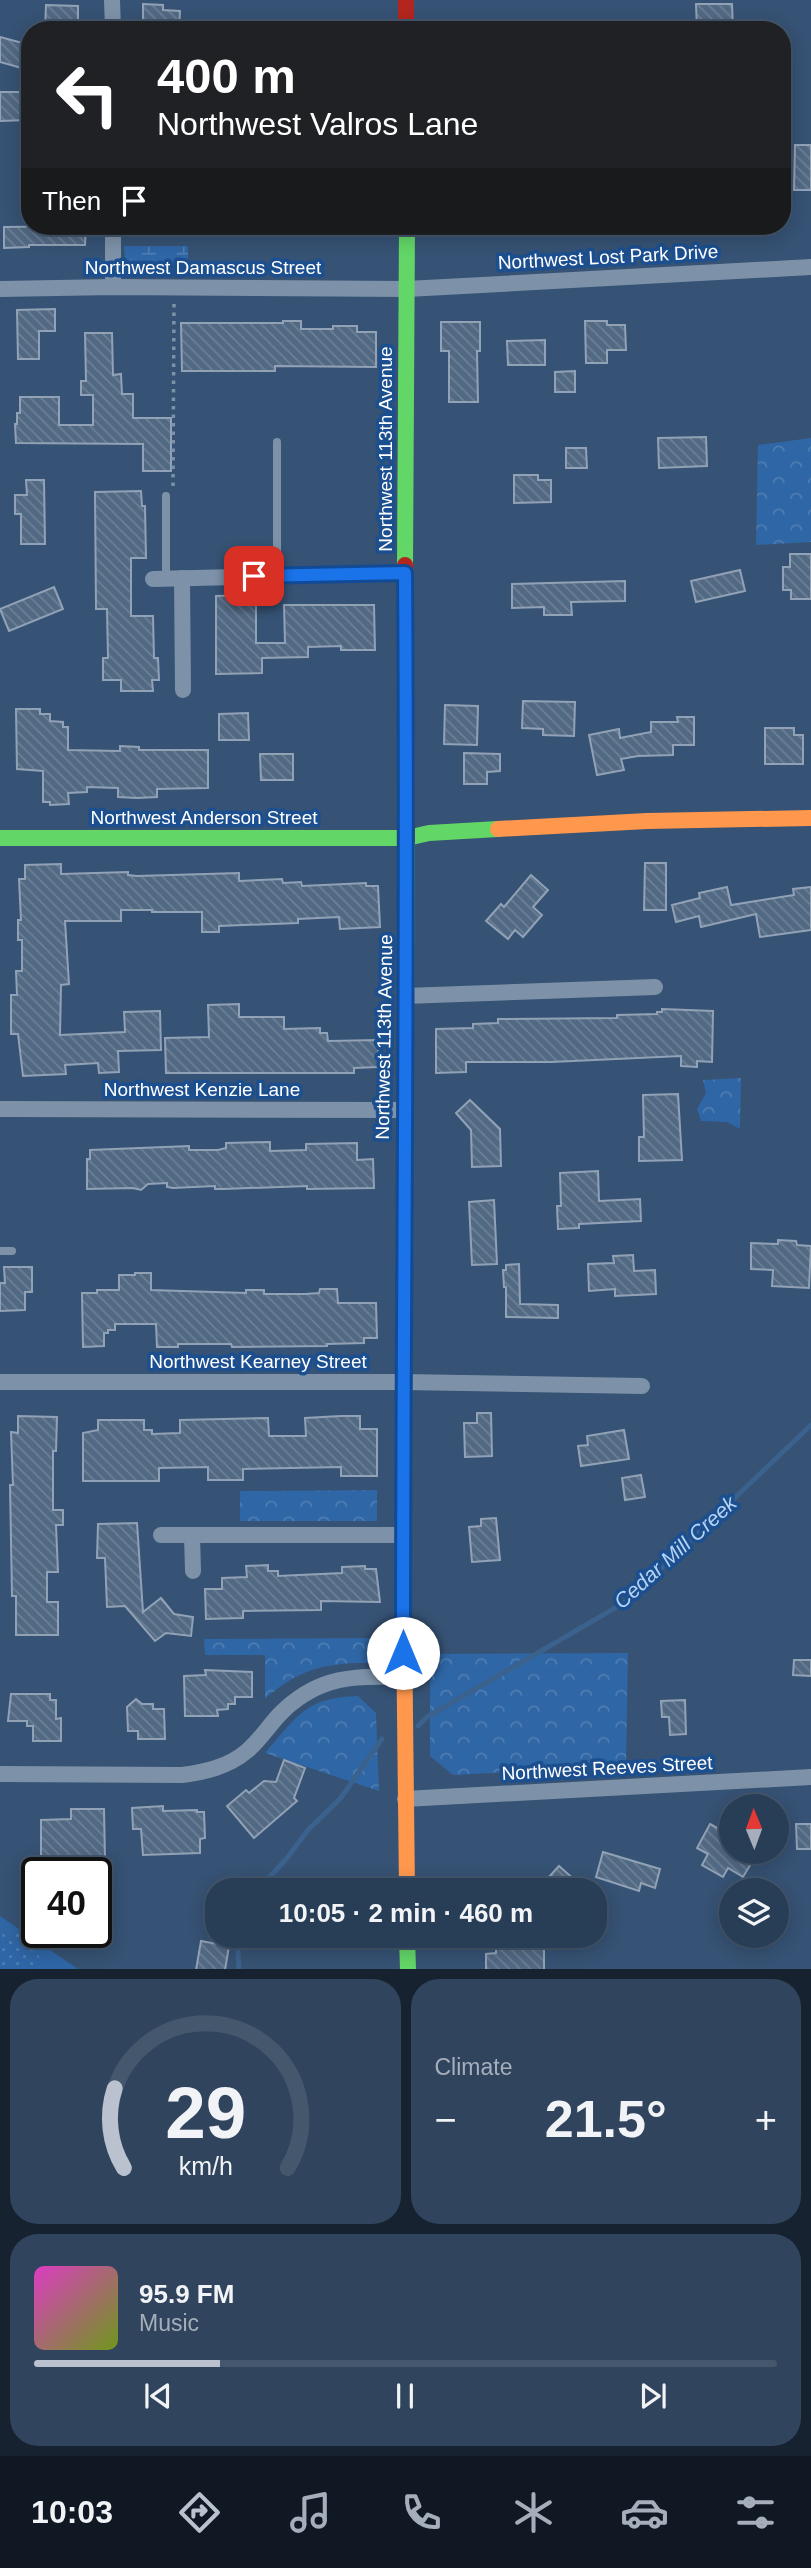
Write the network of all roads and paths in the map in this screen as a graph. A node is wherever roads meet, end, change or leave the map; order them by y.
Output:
1 (113, 0) edge
2 (405, 0) edge
3 (113, 21) edge
4 (406, 21) edge
5 (113, 235) edge
6 (407, 235) edge
7 (811, 267) edge
8 (114, 287) junction
9 (174, 288) junction
10 (0, 289) edge
11 (407, 289) junction
12 (277, 442) dead end
13 (166, 496) joint
14 (405, 573) junction
15 (277, 576) junction
16 (167, 578) junction
17 (183, 690) dead end
18 (811, 818) edge
19 (0, 838) edge
20 (407, 838) junction
21 (654, 987) dead end
22 (405, 996) junction
23 (0, 1109) edge
24 (404, 1110) junction
25 (0, 1251) edge
26 (12, 1251) dead end
27 (0, 1382) edge
28 (403, 1382) junction
29 (642, 1386) dead end
30 (161, 1535) dead end
31 (192, 1535) junction
32 (402, 1535) junction
33 (193, 1571) dead end
34 (403, 1677) junction
35 (0, 1774) edge
36 (811, 1777) edge
37 (405, 1799) junction
38 (407, 1878) edge
39 (407, 1948) edge
40 (408, 1969) edge

1 - 3 street
2 - 4 street
5 - 8 street
6 - 11 street, Northwest 113th Avenue
7 - 11 street, Northwest Lost Park Drive
8 - 9 street, Northwest Damascus Street
8 - 10 street, Northwest Damascus Street
9 - 11 street, Northwest Damascus Street
9 - 13 path
11 - 14 street, Northwest 113th Avenue
12 - 15 lane
13 - 16 lane
14 - 15 street
14 - 20 street, Northwest 113th Avenue
15 - 16 street
16 - 17 street
18 - 20 street
19 - 20 street, Northwest Anderson Street
20 - 22 street, Northwest 113th Avenue
21 - 22 street
22 - 24 street, Northwest 113th Avenue
23 - 24 street, Northwest Kenzie Lane
24 - 28 street, Northwest 113th Avenue
25 - 26 lane
27 - 28 street, Northwest Kearney Street
28 - 29 street, Northwest Kearney Street
28 - 32 street, Northwest 113th Avenue
30 - 31 street
31 - 32 street
31 - 33 street
32 - 34 street, Northwest 113th Avenue
34 - 35 street
34 - 37 street, Northwest 113th Avenue
36 - 37 street, Northwest Reeves Street
37 - 38 street, Northwest 113th Avenue
39 - 40 street

